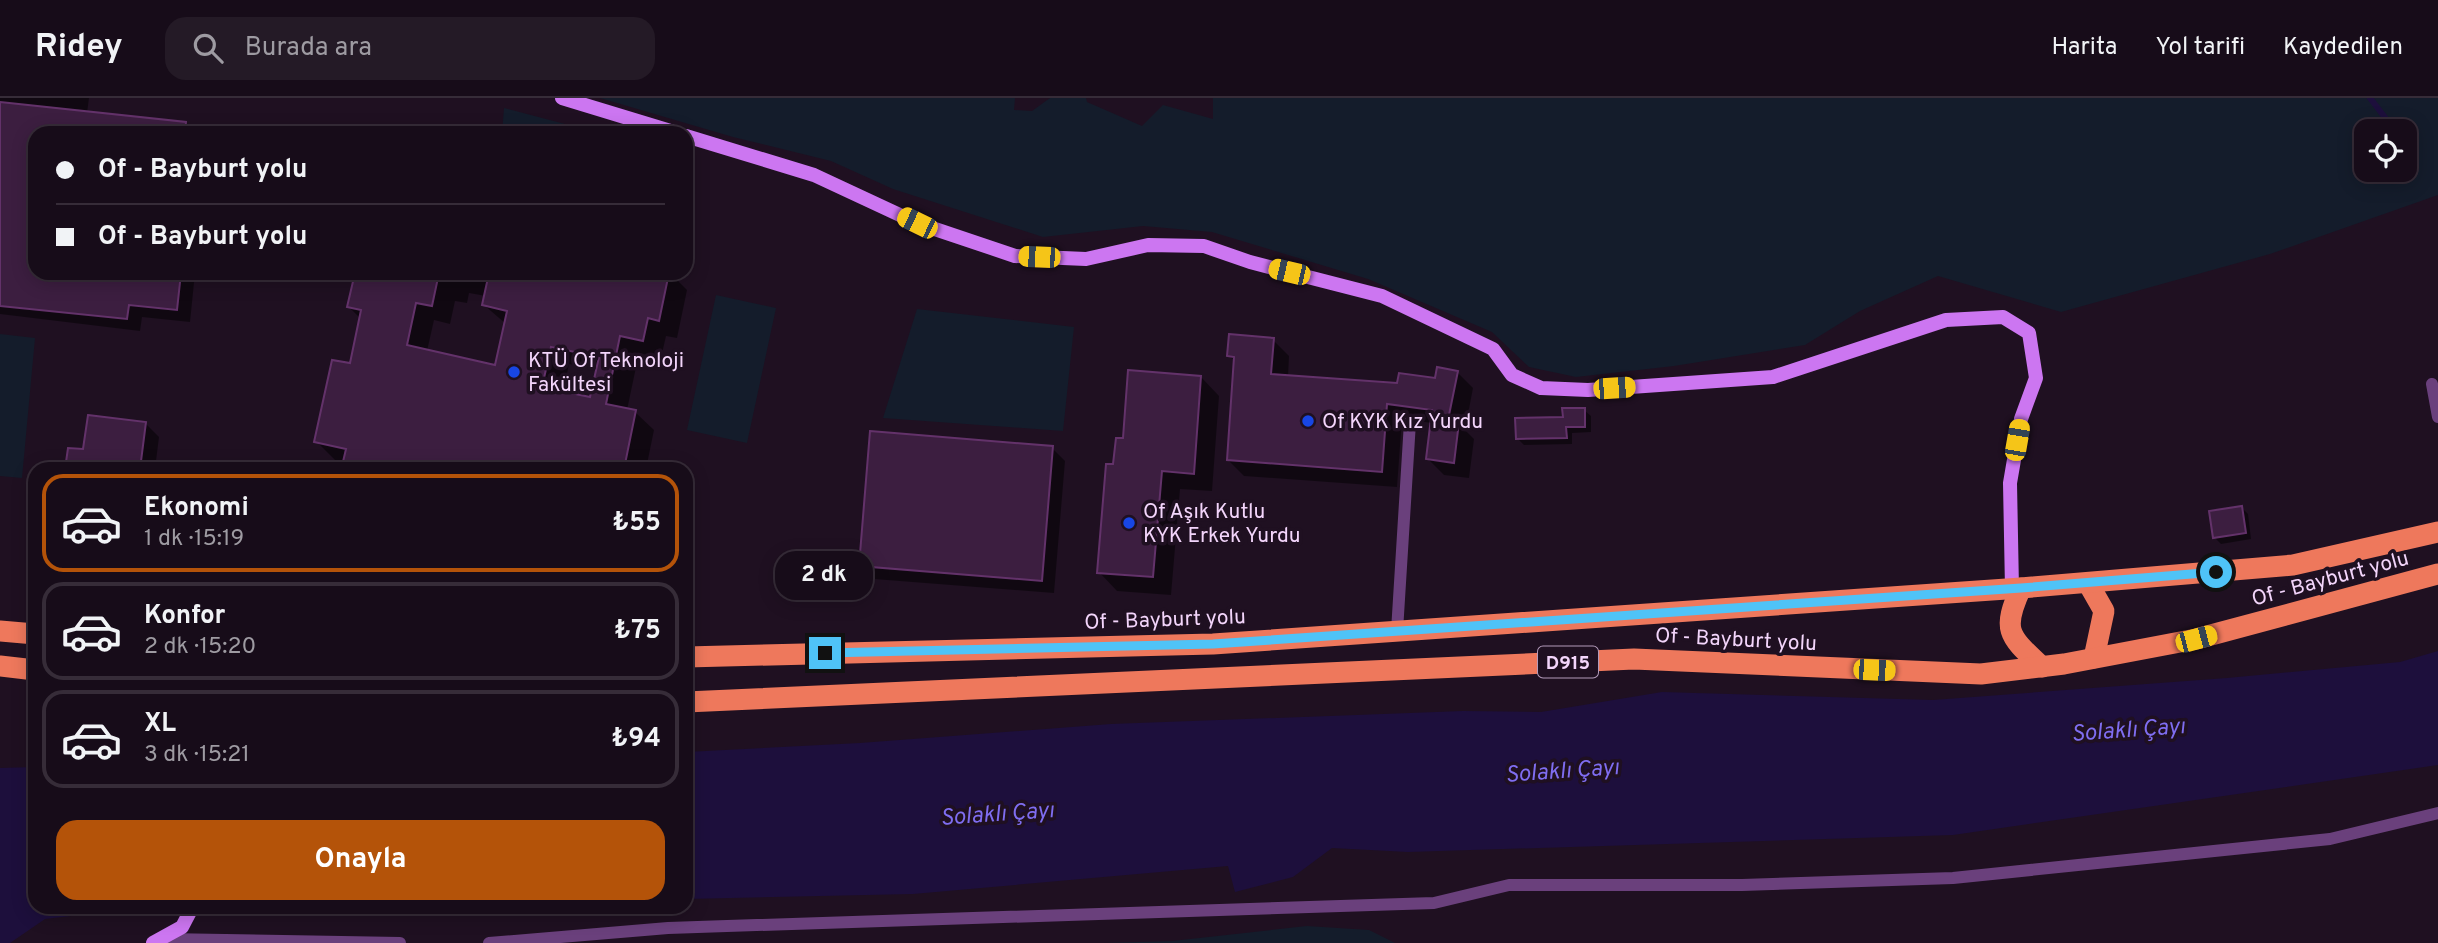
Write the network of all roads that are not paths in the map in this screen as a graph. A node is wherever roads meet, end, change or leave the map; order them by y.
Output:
1 (562, 98) edge
2 (654, 126) edge
3 (693, 138) edge
4 (2431, 384) dead end
5 (2438, 417) edge
6 (1410, 422) dead end
7 (2438, 532) edge
8 (2438, 574) edge
9 (2088, 583) junction
10 (2017, 589) junction
11 (0, 631) edge
12 (1397, 631) junction
13 (28, 633) edge
14 (693, 657) edge
15 (2094, 658) junction
16 (0, 666) edge
17 (2042, 667) junction
18 (28, 669) edge
19 (693, 702) edge
20 (2438, 813) edge
21 (189, 914) edge
22 (158, 941) edge
23 (400, 943) edge
24 (489, 943) edge

1 - 2 street
3 - 10 street
4 - 5 lane
6 - 12 lane
7 - 9 highway, Of - Bayburt yolu / D915
8 - 15 highway, Of - Bayburt yolu / D915
9 - 10 highway, Of - Bayburt yolu / D915
9 - 15 highway
10 - 12 highway, Of - Bayburt yolu / D915
10 - 17 highway
11 - 13 highway
12 - 14 highway, Of - Bayburt yolu / D915
15 - 17 highway, Of - Bayburt yolu / D915
16 - 18 highway
17 - 19 highway, Of - Bayburt yolu / D915
20 - 24 lane
21 - 22 street
22 - 23 lane

